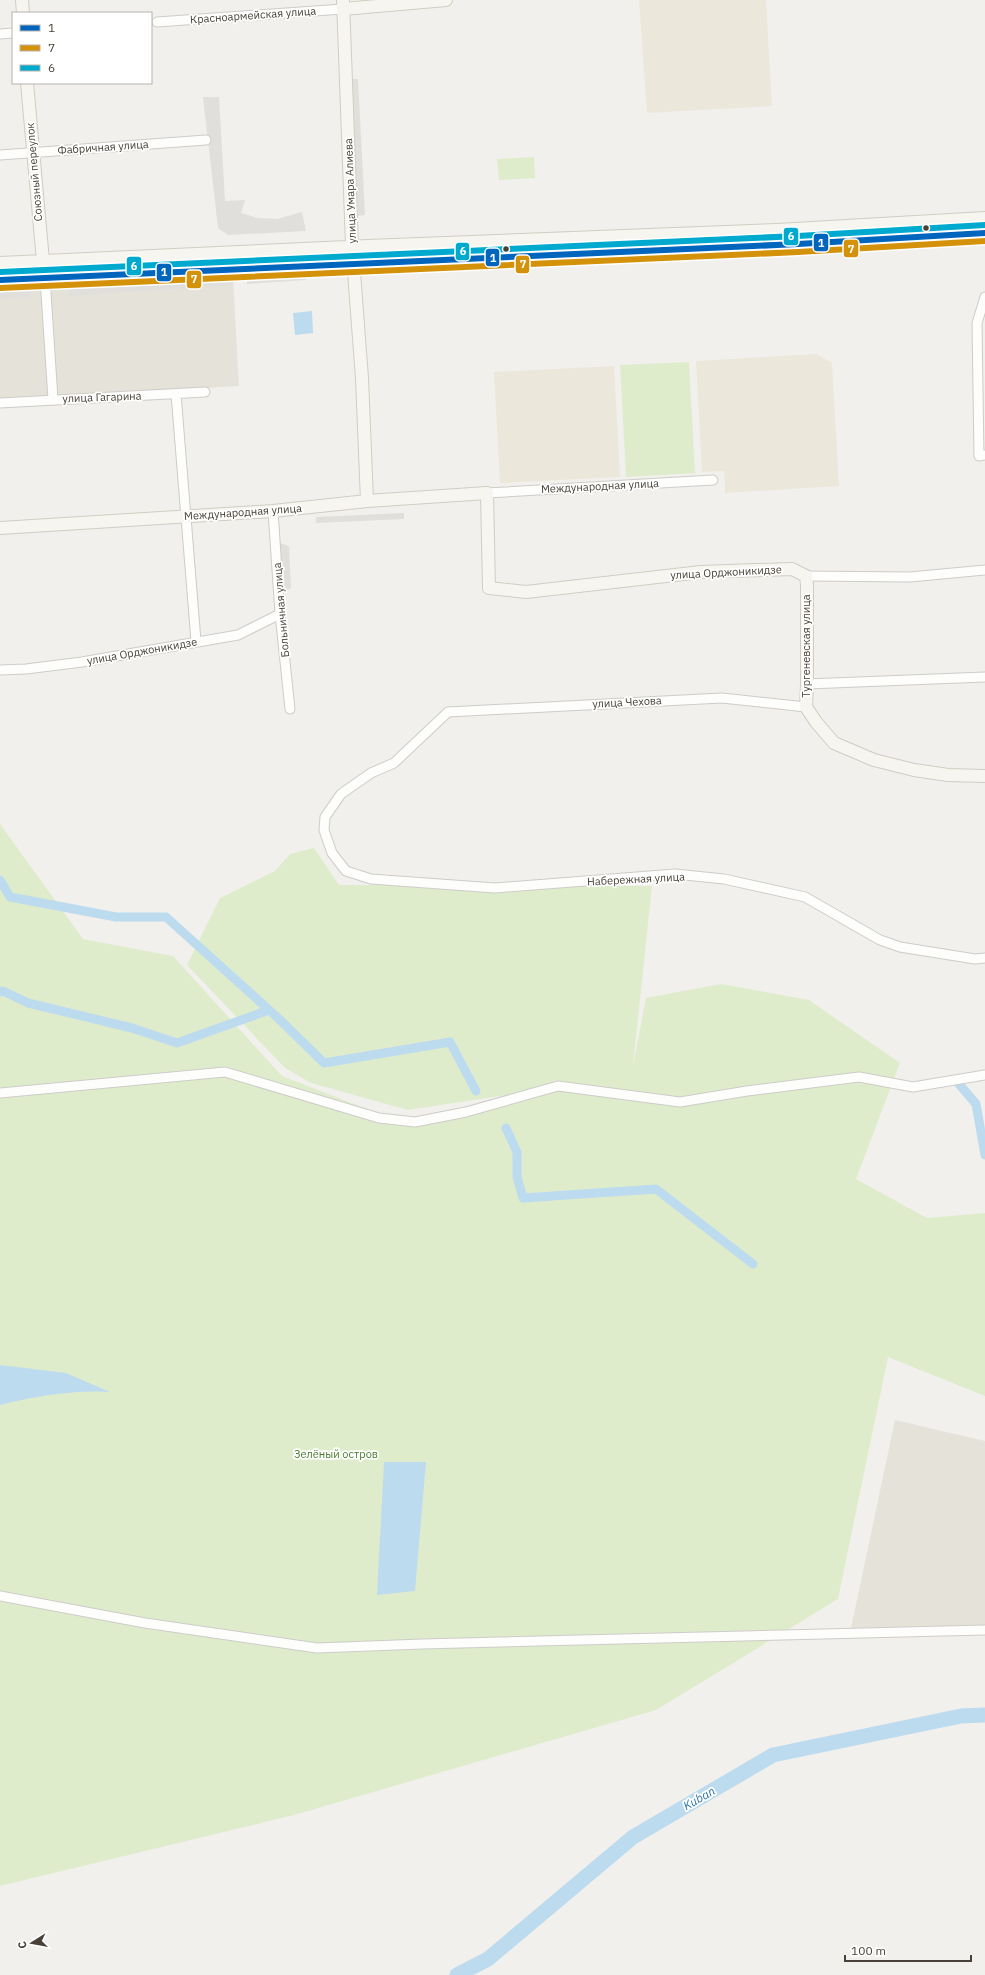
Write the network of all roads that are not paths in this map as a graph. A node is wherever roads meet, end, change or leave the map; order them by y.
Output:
1 (22, 0) edge
2 (446, 0) edge
3 (343, 4) edge
4 (23, 12) edge
5 (157, 22) dead end
6 (0, 34) edge
7 (12, 34) edge
8 (27, 84) edge
9 (206, 140) dead end
10 (32, 152) junction
11 (0, 155) edge
12 (985, 218) edge
13 (985, 233) edge
14 (352, 246) junction
15 (43, 261) junction
16 (0, 263) edge
17 (354, 264) junction
18 (45, 278) junction
19 (0, 280) edge
20 (985, 297) edge
21 (205, 392) dead end
22 (176, 394) junction
23 (53, 399) junction
24 (0, 403) edge
25 (982, 456) edge
26 (713, 480) dead end
27 (487, 492) junction
28 (367, 501) junction
29 (273, 511) junction
30 (186, 516) junction
31 (0, 528) edge
32 (985, 570) edge
33 (806, 576) junction
34 (280, 614) junction
35 (196, 642) junction
36 (0, 670) edge
37 (985, 677) edge
38 (807, 684) junction
39 (806, 707) junction
40 (290, 709) dead end
41 (985, 776) edge
42 (346, 871) joint
43 (985, 958) edge
44 (985, 1075) edge
45 (0, 1093) edge
46 (0, 1596) edge
47 (985, 1630) edge

1 - 4 main road
2 - 3 main road, Красноармейская улица
3 - 5 street, Красноармейская улица
3 - 14 main road, улица Умара Алиева
6 - 7 street
8 - 10 main road, Союзный переулок
9 - 10 street, Фабричная улица
10 - 11 street, Фабричная улица
10 - 15 main road, Союзный переулок
12 - 14 main road
13 - 17 main road
14 - 15 main road
14 - 17 main road, улица Умара Алиева
15 - 16 main road
17 - 18 main road
17 - 28 main road, улица Умара Алиева
18 - 19 main road
18 - 23 street
20 - 25 street
21 - 22 street, улица Гагарина
22 - 23 street, улица Гагарина
22 - 30 street
23 - 24 street, улица Гагарина
26 - 27 street, Международная улица
27 - 28 main road, Международная улица
27 - 33 main road, улица Орджоникидзе
28 - 29 main road, Международная улица
29 - 30 main road, Международная улица
29 - 34 street, Больничная улица
30 - 31 main road, Международная улица
30 - 35 street
32 - 33 street, улица Орджоникидзе
33 - 38 main road, Тургеневская улица
34 - 35 street, улица Орджоникидзе
34 - 40 street, Больничная улица
35 - 36 street, улица Орджоникидзе
37 - 38 street
38 - 39 main road, Тургеневская улица
39 - 41 main road, Тургеневская улица
39 - 42 street, улица Чехова
42 - 43 street, Набережная улица
44 - 45 street
46 - 47 street

